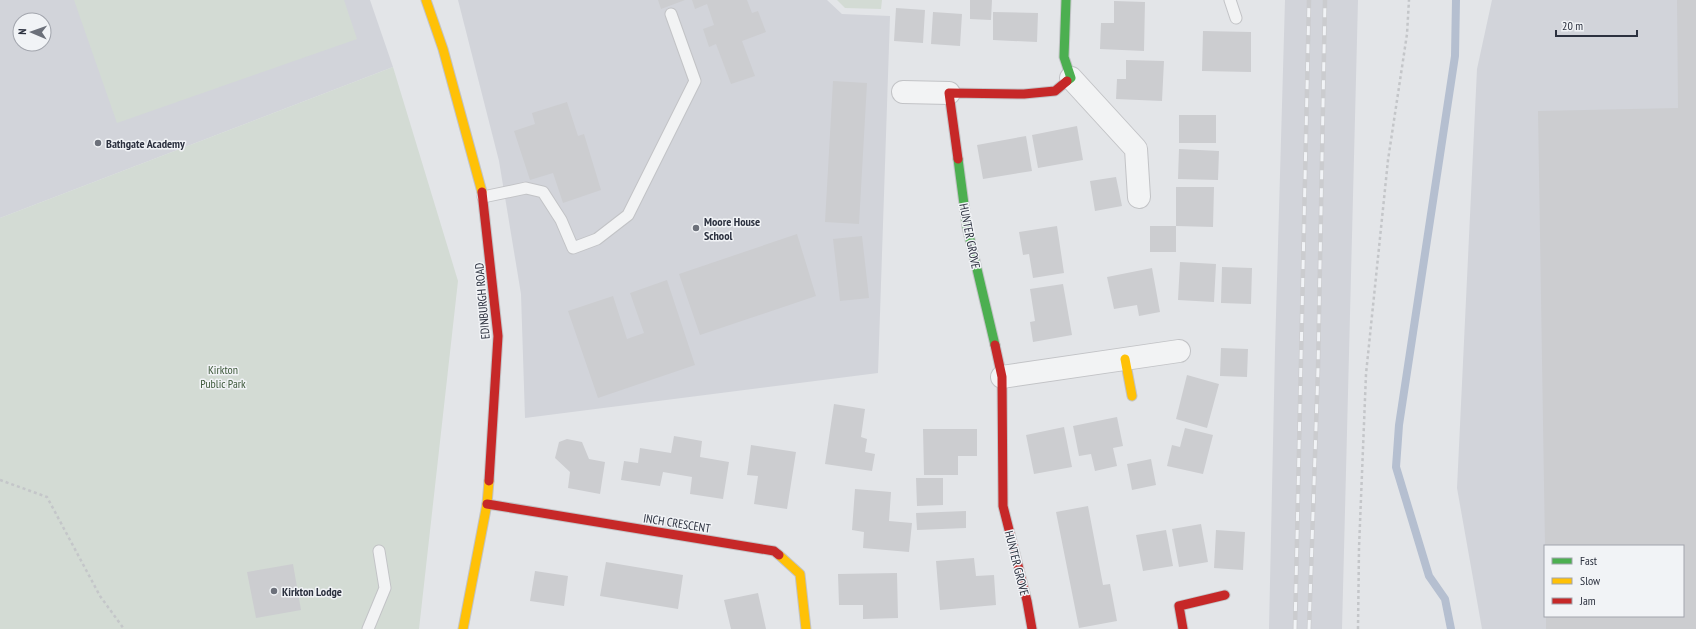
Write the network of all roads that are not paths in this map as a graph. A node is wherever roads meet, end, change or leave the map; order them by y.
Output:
1 (426, 0) edge
2 (1066, 0) edge
3 (1230, 0) edge
4 (671, 14) dead end
5 (1236, 18) dead end
6 (1071, 78) junction
7 (903, 92) dead end
8 (949, 93) junction
9 (483, 197) junction
10 (1139, 197) dead end
11 (1179, 351) dead end
12 (1125, 359) junction
13 (1002, 377) junction
14 (1132, 396) dead end
15 (486, 504) junction
16 (379, 551) dead end
17 (1225, 595) dead end
18 (368, 629) edge
19 (463, 629) edge
20 (806, 629) edge
21 (1032, 629) edge
22 (1183, 629) edge

1 - 9 street, EDINBURGH ROAD
2 - 6 street
3 - 5 lane
4 - 9 lane
6 - 8 street
6 - 10 street
7 - 8 street
8 - 13 street, HUNTER GROVE
9 - 15 street, EDINBURGH ROAD
11 - 12 street
12 - 13 street
12 - 14 street
13 - 21 street, HUNTER GROVE
15 - 19 street, EDINBURGH ROAD
15 - 20 street, INCH CRESCENT
16 - 18 lane
17 - 22 street

